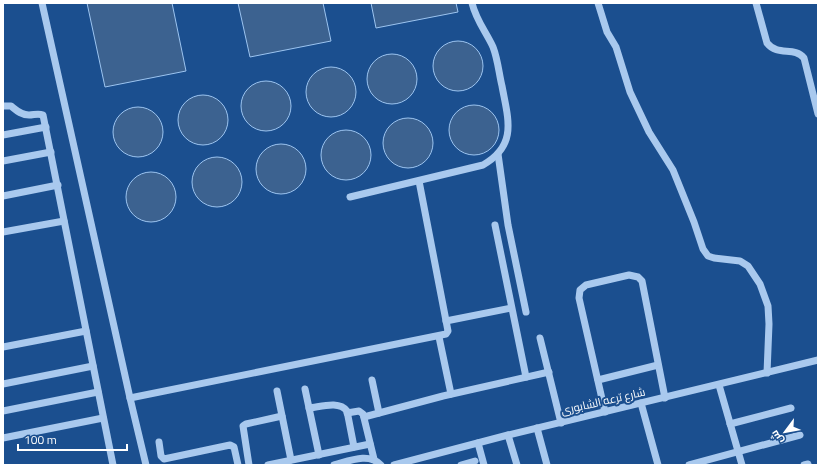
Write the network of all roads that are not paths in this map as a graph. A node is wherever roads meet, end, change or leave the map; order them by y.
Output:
1 (42, 3) edge
2 (472, 3) edge
3 (598, 3) edge
4 (756, 3) edge
5 (3, 106) edge
6 (818, 114) edge
7 (46, 127) junction
8 (3, 134) edge
9 (51, 152) junction
10 (498, 154) junction
11 (3, 161) edge
12 (419, 181) junction
13 (58, 185) junction
14 (3, 196) edge
15 (350, 197) dead end
16 (64, 221) junction
17 (495, 224) dead end
18 (3, 232) edge
19 (511, 308) junction
20 (526, 312) dead end
21 (446, 321) junction
22 (86, 331) junction
23 (439, 337) junction
24 (540, 338) dead end
25 (3, 347) edge
26 (818, 360) edge
27 (658, 365) junction
28 (93, 366) junction
29 (548, 372) junction
30 (767, 373) junction
31 (526, 377) junction
32 (372, 380) dead end
33 (598, 380) junction
34 (3, 384) edge
35 (719, 385) junction
36 (305, 389) dead end
37 (276, 391) dead end
38 (98, 392) junction
39 (451, 394) junction
40 (130, 398) junction
41 (665, 398) junction
42 (641, 403) junction
43 (309, 408) junction
44 (791, 408) dead end
45 (3, 411) edge
46 (606, 412) junction
47 (347, 413) junction
48 (379, 413) junction
49 (282, 416) junction
50 (364, 417) junction
51 (103, 418) junction
52 (561, 422) junction
53 (730, 424) junction
54 (536, 428) junction
55 (508, 435) junction
56 (800, 435) dead end
57 (3, 438) edge
58 (159, 442) dead end
59 (478, 443) junction
60 (370, 444) junction
61 (354, 447) junction
62 (738, 451) junction
63 (319, 455) junction
64 (374, 459) junction
65 (292, 460) junction
66 (475, 461) dead end
67 (408, 464) edge
68 (113, 465) edge
69 (146, 465) edge
70 (238, 465) edge
71 (249, 465) edge
72 (268, 465) edge
73 (334, 465) edge
74 (381, 465) edge
75 (394, 465) edge
76 (461, 465) edge
77 (484, 465) edge
78 (517, 465) edge
79 (547, 465) edge
80 (658, 465) edge
81 (689, 465) edge
82 (742, 465) edge

1 - 40 street
2 - 10 street
3 - 30 street
4 - 6 street
5 - 7 street
7 - 8 street
7 - 9 street
9 - 11 street
9 - 13 street
10 - 12 street
10 - 20 street
12 - 15 street
12 - 21 street
13 - 14 street
13 - 16 street
16 - 18 street
16 - 22 street
17 - 19 street
19 - 21 street
19 - 31 street
21 - 23 street
22 - 25 street
22 - 28 street
23 - 39 street
23 - 40 street
24 - 29 street
26 - 30 street, شارع ترعه الشابورى
27 - 33 street
27 - 33 street
27 - 41 street
28 - 34 street
28 - 38 street
29 - 31 street
29 - 52 street
30 - 35 street, شارع ترعه الشابورى
31 - 39 street
32 - 48 street
33 - 46 street
35 - 41 street, شارع ترعه الشابورى
35 - 53 street
36 - 43 street
37 - 49 street
38 - 45 street
38 - 51 street
39 - 48 street
40 - 69 street
41 - 42 street, شارع ترعه الشابورى
42 - 46 street, شارع ترعه الشابورى
42 - 80 street
43 - 47 street
43 - 63 street
44 - 53 street
46 - 52 street, شارع ترعه الشابورى
47 - 50 street
47 - 61 street
48 - 50 street
49 - 65 street
49 - 71 street
50 - 60 street
51 - 57 street
51 - 68 street
52 - 54 street, شارع ترعه الشابورى
53 - 62 street
54 - 55 street, شارع ترعه الشابورى
54 - 79 street
55 - 59 street, شارع ترعه الشابورى
55 - 78 street
56 - 62 street
58 - 70 street
59 - 67 street, شارع ترعه الشابورى
59 - 77 street
60 - 61 street
60 - 64 street
61 - 63 street
62 - 81 street
62 - 82 street
63 - 65 street
64 - 73 street
64 - 74 street
65 - 72 street
66 - 76 street
67 - 75 street, شارع ترعه الشابورى

